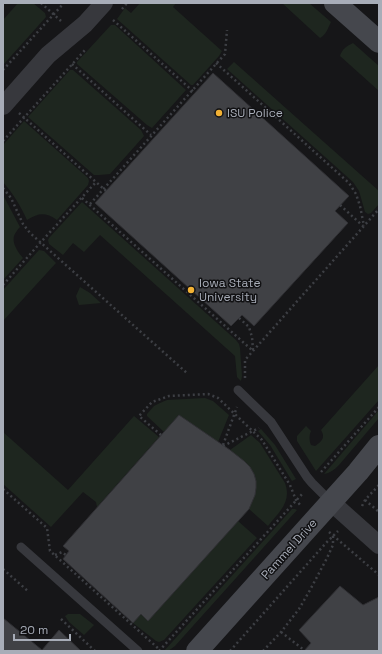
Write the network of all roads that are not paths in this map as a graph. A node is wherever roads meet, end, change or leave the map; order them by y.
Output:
1 (88, 3) edge
2 (335, 3) edge
3 (111, 8) edge
4 (379, 42) edge
5 (48, 55) junction
6 (3, 106) edge
7 (238, 390) dead end
8 (379, 446) edge
9 (331, 502) junction
10 (379, 545) edge
11 (21, 547) dead end
12 (138, 651) edge
13 (197, 651) edge

1 - 5 street
2 - 4 street
3 - 5 street
5 - 6 street
7 - 9 lane
8 - 9 street, Pammel Drive
9 - 10 street
9 - 13 street, Pammel Drive
11 - 12 lane

